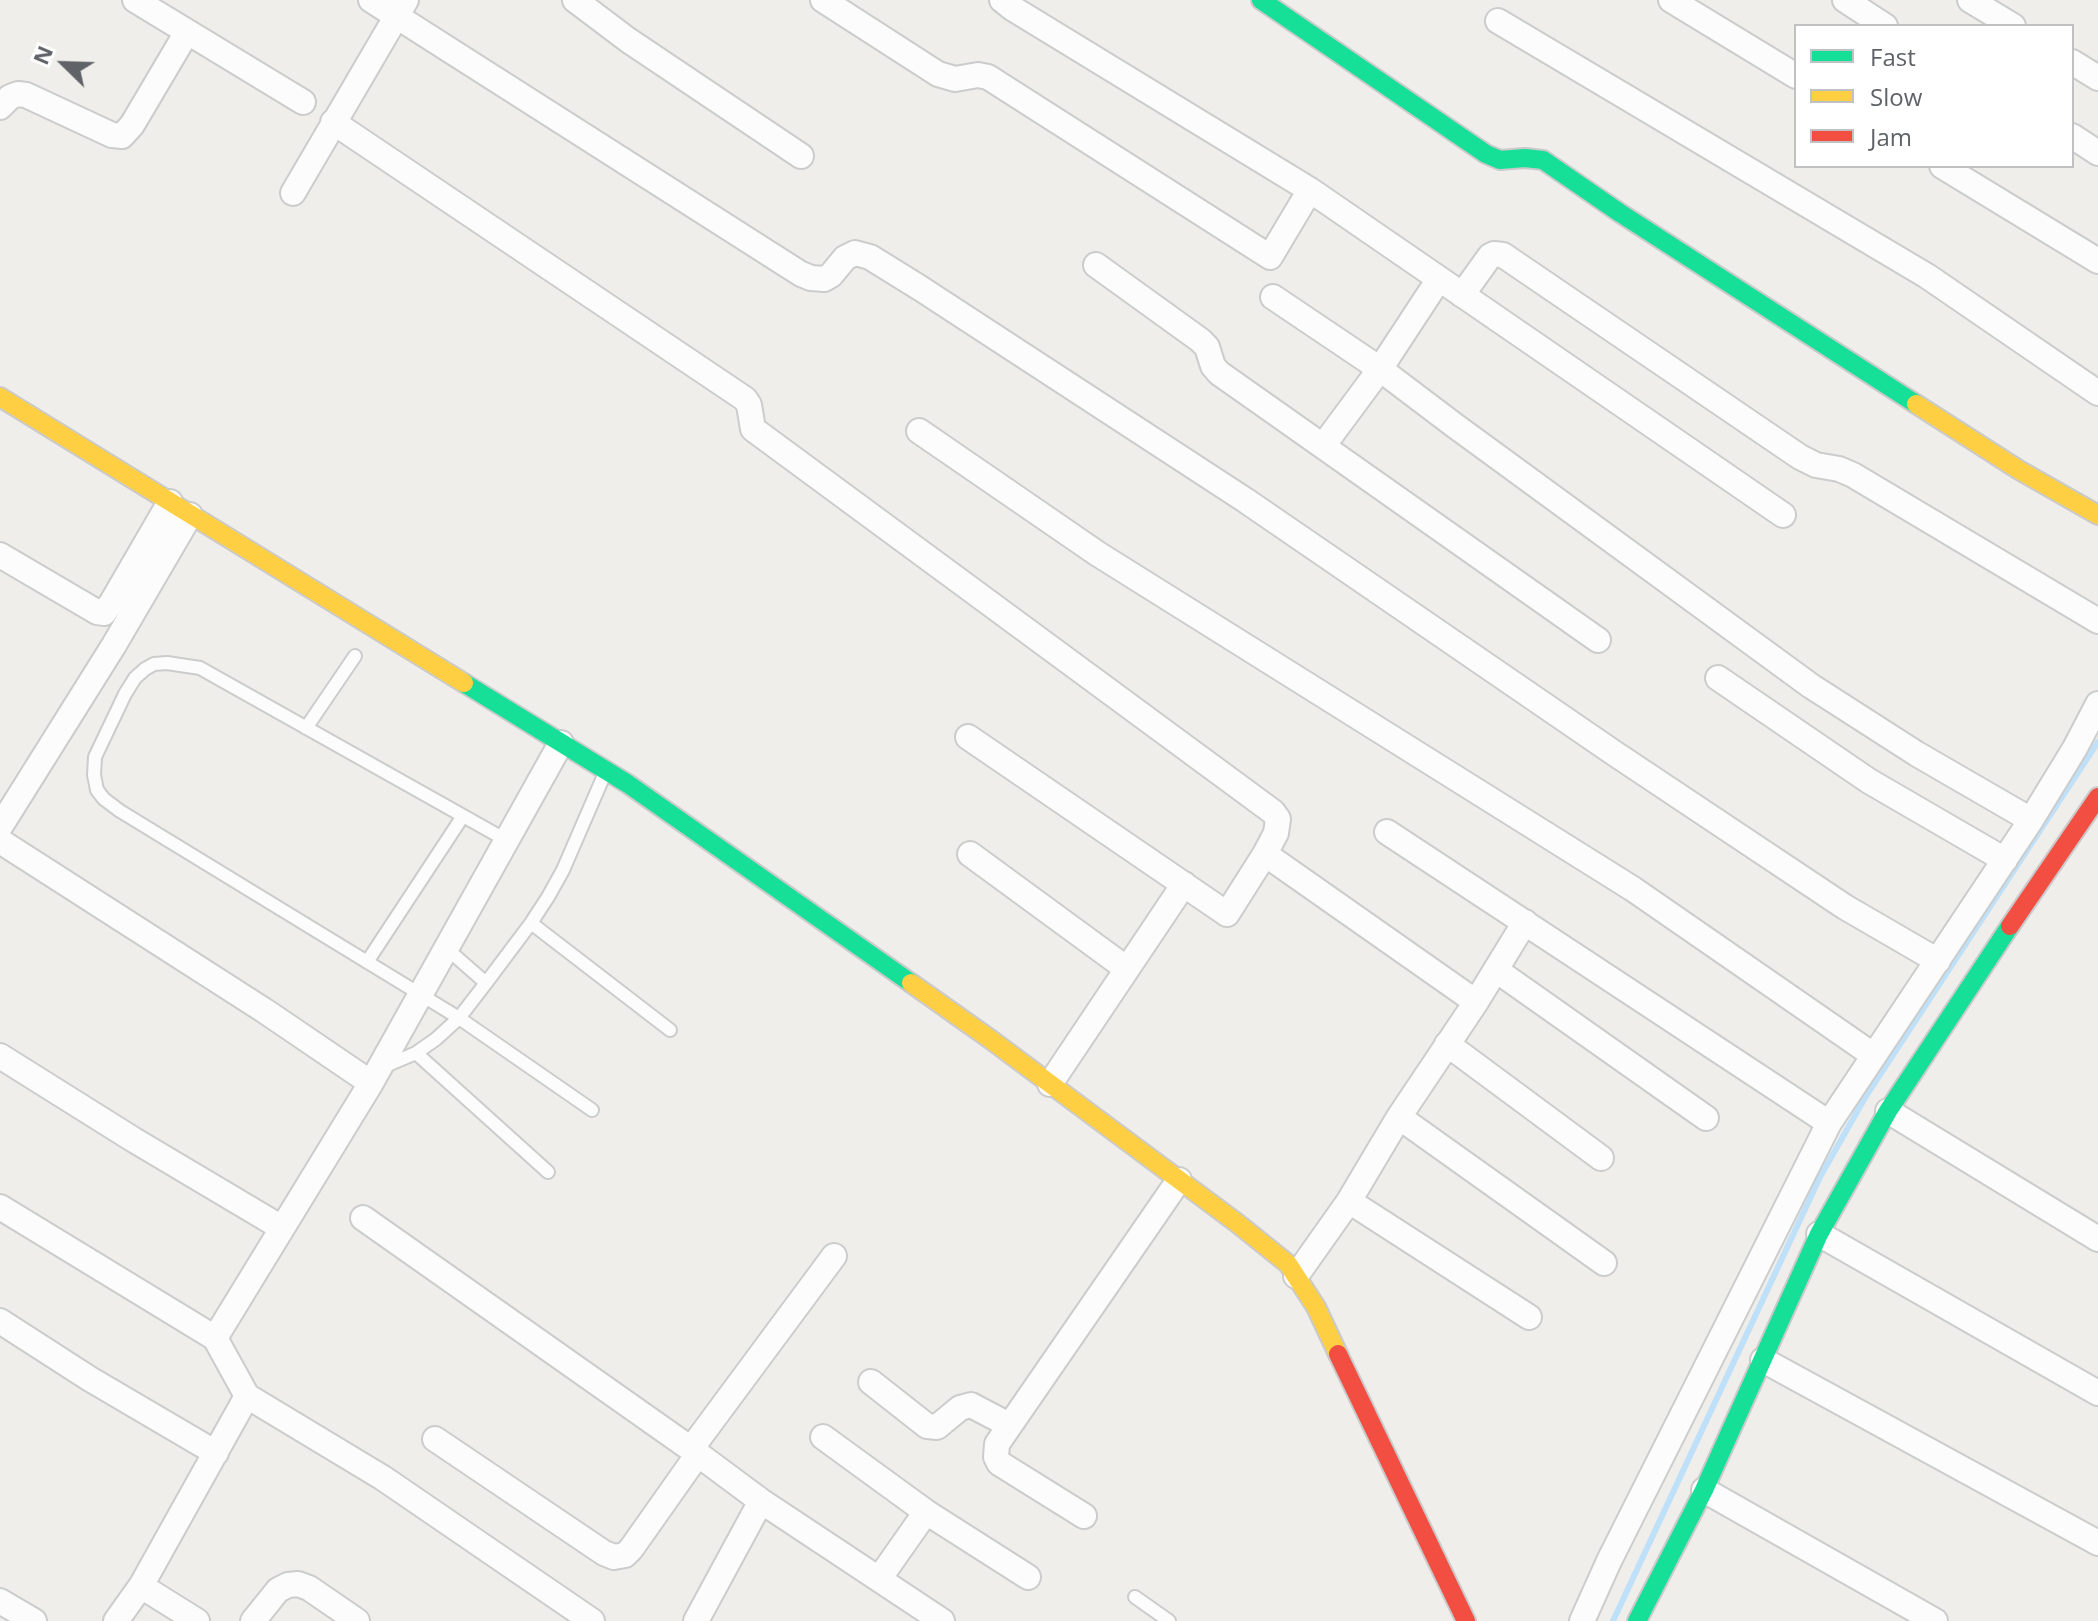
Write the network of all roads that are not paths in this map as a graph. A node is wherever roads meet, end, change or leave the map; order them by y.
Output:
1 (135, 0) edge
2 (371, 0) edge
3 (575, 0) edge
4 (823, 0) edge
5 (1002, 0) edge
6 (1261, 0) edge
7 (1671, 0) edge
8 (1845, 0) edge
9 (1970, 0) edge
10 (401, 8) edge
11 (1498, 21) dead end
12 (1882, 24) edge
13 (2010, 24) edge
14 (187, 32) junction
15 (2074, 63) edge
16 (1794, 75) edge
17 (2098, 78) edge
18 (303, 102) dead end
19 (0, 107) edge
20 (333, 122) junction
21 (2074, 137) edge
22 (2098, 153) edge
23 (801, 156) dead end
24 (1945, 168) edge
25 (1310, 190) junction
26 (293, 193) dead end
27 (2098, 261) edge
28 (1096, 265) dead end
29 (1439, 279) junction
30 (1462, 295) junction
31 (1273, 297) dead end
32 (1380, 369) junction
33 (2098, 393) edge
34 (0, 397) edge
35 (919, 431) dead end
36 (1323, 446) junction
37 (180, 508) junction
38 (1783, 515) dead end
39 (2098, 515) edge
40 (0, 555) edge
41 (2098, 621) edge
42 (1598, 640) dead end
43 (355, 656) dead end
44 (1718, 678) dead end
45 (2098, 704) edge
46 (306, 728) junction
47 (968, 737) dead end
48 (561, 743) junction
49 (606, 770) junction
50 (2098, 797) edge
51 (463, 816) junction
52 (2031, 820) junction
53 (0, 827) edge
54 (1387, 832) dead end
55 (506, 840) junction
56 (0, 841) edge
57 (970, 854) dead end
58 (1265, 854) junction
59 (2005, 860) junction
60 (1184, 884) junction
61 (1525, 922) junction
62 (531, 923) junction
63 (446, 948) junction
64 (1938, 961) junction
65 (367, 962) junction
66 (1127, 969) junction
67 (1496, 970) junction
68 (486, 983) junction
69 (419, 994) junction
70 (1476, 1002) junction
71 (459, 1018) junction
72 (670, 1030) dead end
73 (1447, 1044) junction
74 (416, 1053) junction
75 (1873, 1055) junction
76 (0, 1056) edge
77 (374, 1076) junction
78 (1050, 1084) junction
79 (592, 1110) dead end
80 (1888, 1111) junction
81 (1399, 1117) junction
82 (1706, 1118) dead end
83 (1829, 1123) junction
84 (1601, 1158) dead end
85 (548, 1172) dead end
86 (1179, 1180) junction
87 (1349, 1201) junction
88 (0, 1207) edge
89 (363, 1218) dead end
90 (282, 1228) junction
91 (1819, 1234) junction
92 (2098, 1239) edge
93 (834, 1256) dead end
94 (1604, 1263) dead end
95 (1296, 1276) junction
96 (1529, 1317) dead end
97 (0, 1321) edge
98 (215, 1338) junction
99 (1763, 1360) junction
100 (871, 1382) dead end
101 (2098, 1393) edge
102 (247, 1396) junction
103 (1009, 1425) junction
104 (823, 1437) dead end
105 (435, 1439) dead end
106 (695, 1451) junction
107 (216, 1453) junction
108 (1704, 1490) junction
109 (761, 1501) junction
110 (926, 1512) junction
111 (1084, 1516) dead end
112 (2098, 1543) edge
113 (1028, 1577) dead end
114 (879, 1579) junction
115 (141, 1586) junction
116 (1135, 1597) dead end
117 (0, 1601) edge
118 (1456, 1617) edge
119 (34, 1621) edge
120 (116, 1621) edge
121 (197, 1621) edge
122 (253, 1621) edge
123 (357, 1621) edge
124 (592, 1621) edge
125 (697, 1621) edge
126 (942, 1621) edge
127 (1169, 1621) edge
128 (1582, 1621) edge
129 (1637, 1621) edge
130 (1935, 1621) edge

1 - 14 street
2 - 10 street
3 - 23 street
4 - 25 street
5 - 25 street
6 - 39 street
7 - 16 street
8 - 12 street
9 - 13 street
10 - 20 street
10 - 64 street
11 - 33 street
14 - 18 street
14 - 19 street
15 - 17 street
20 - 26 street
20 - 58 street
21 - 22 street
24 - 27 street
25 - 29 street
28 - 36 street
29 - 30 street
29 - 32 street
30 - 38 street
30 - 41 street
31 - 32 street
32 - 36 street
32 - 52 street
34 - 37 street
35 - 75 street
36 - 42 street
37 - 40 street
37 - 48 street
37 - 53 street
43 - 46 lane
44 - 59 street
45 - 52 street
46 - 51 lane
46 - 65 lane
47 - 60 street
48 - 49 street
48 - 55 street
49 - 62 lane
49 - 78 street
50 - 80 street
51 - 55 lane
51 - 65 lane
52 - 59 street
54 - 61 street
55 - 63 street
56 - 77 street
57 - 66 street
58 - 60 street
58 - 70 street
59 - 64 street
60 - 66 street
61 - 67 street
61 - 83 street
62 - 68 lane
62 - 72 lane
63 - 68 lane
63 - 69 street
64 - 75 street
65 - 69 lane
66 - 78 street
67 - 70 street
67 - 82 street
68 - 71 lane
69 - 71 lane
69 - 77 street
70 - 73 street
71 - 74 lane
71 - 79 lane
73 - 81 street
73 - 84 street
74 - 77 lane
74 - 85 lane
75 - 83 street
76 - 90 street
77 - 90 street
78 - 86 street
80 - 91 street
80 - 92 street
81 - 87 street
81 - 94 street
83 - 128 street
86 - 95 street
86 - 103 street
87 - 95 street
87 - 96 street
88 - 98 street
89 - 106 street
90 - 98 street
91 - 99 street
91 - 101 street
93 - 106 street
95 - 118 street
97 - 107 street
98 - 102 street
99 - 108 street
99 - 112 street
100 - 103 street
102 - 107 street
102 - 124 street
103 - 111 street
104 - 110 street
105 - 106 street
106 - 109 street
107 - 115 street
108 - 129 street
108 - 130 street
109 - 114 street
109 - 125 street
110 - 113 street
110 - 114 street
114 - 126 street
115 - 120 street
115 - 121 street
116 - 127 lane
117 - 119 street
122 - 123 street

